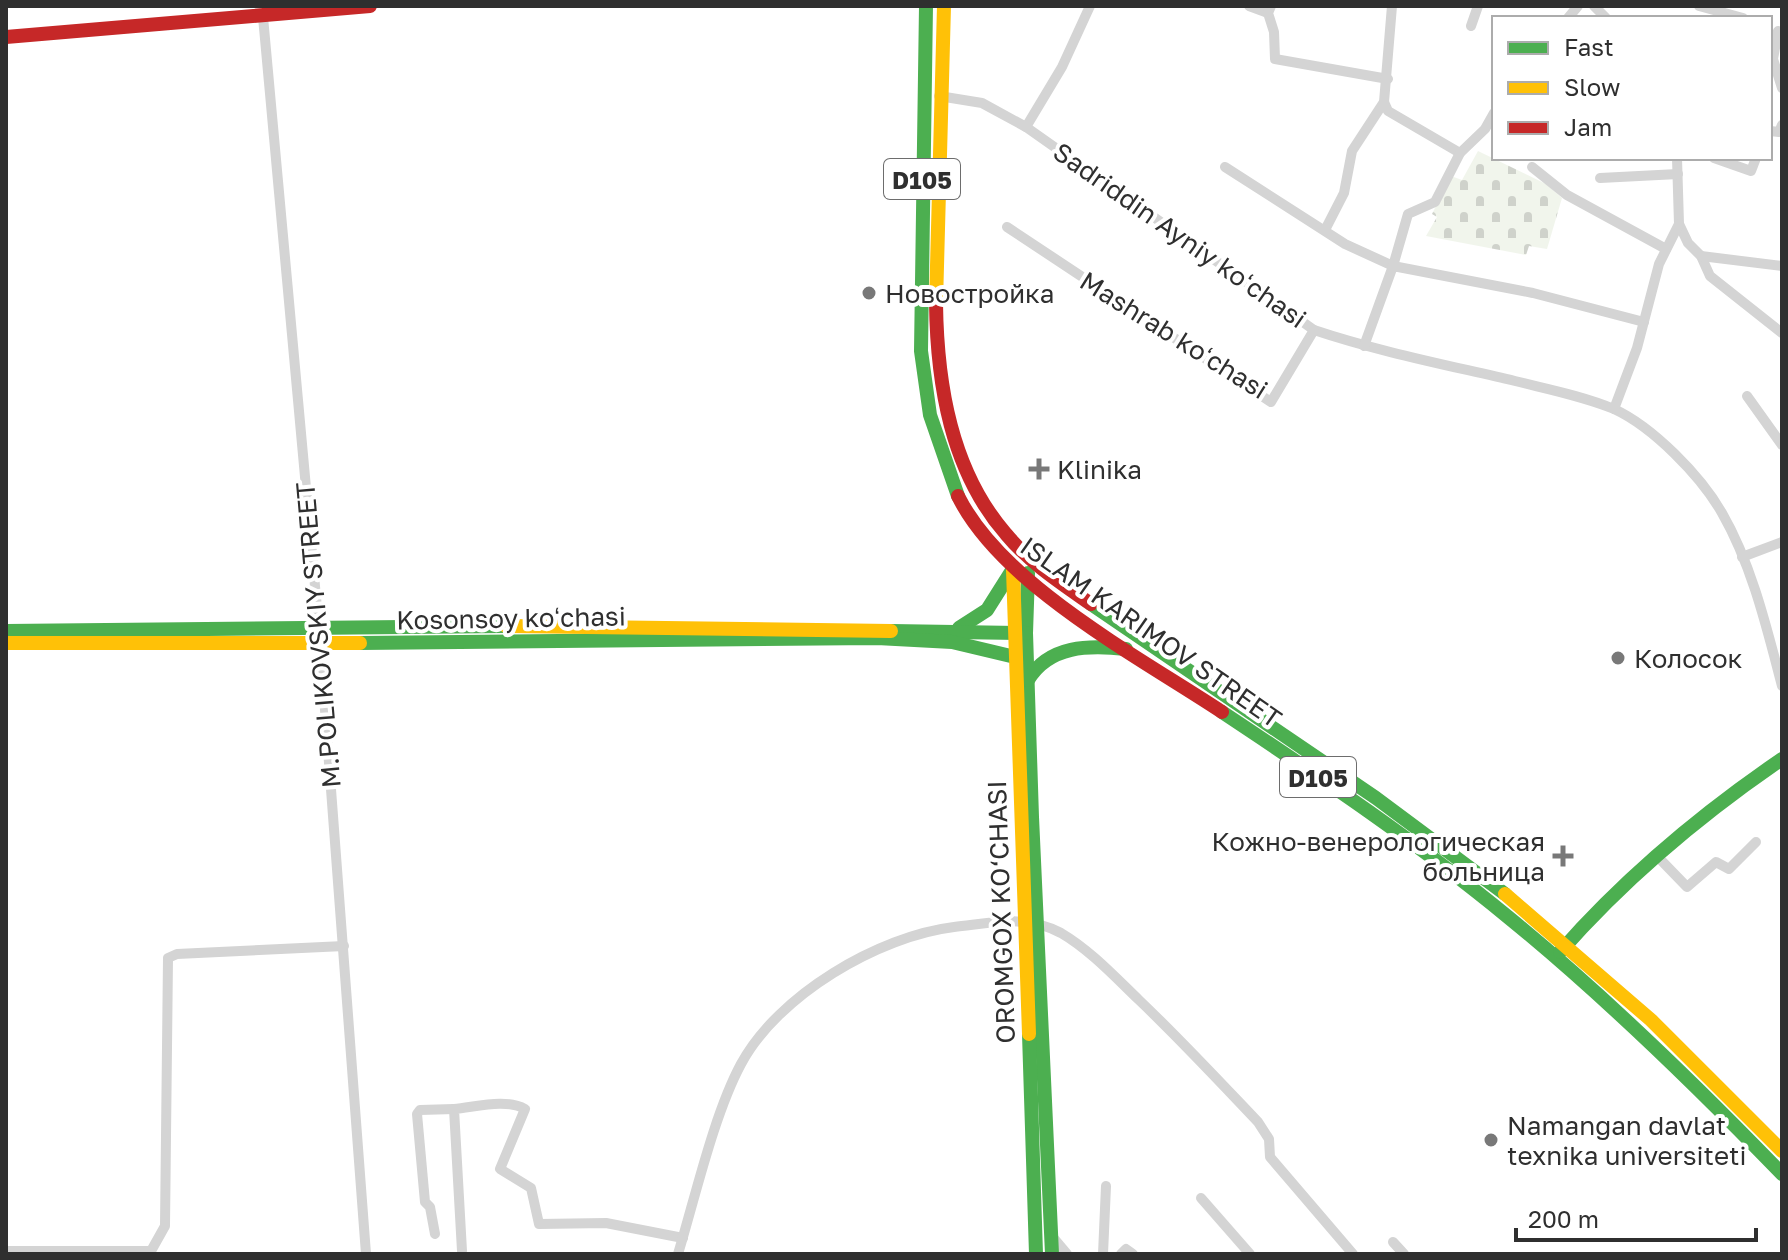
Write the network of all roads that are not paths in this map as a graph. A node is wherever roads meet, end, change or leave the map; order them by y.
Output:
1 (370, 6) edge
2 (926, 6) edge
3 (944, 6) edge
4 (1090, 6) edge
5 (1249, 6) edge
6 (1392, 6) edge
7 (1478, 6) edge
8 (1699, 6) edge
9 (1269, 10) edge
10 (1736, 16) edge
11 (263, 17) junction
12 (1471, 26) dead end
13 (1777, 30) edge
14 (6, 37) edge
15 (1388, 79) junction
16 (1782, 88) edge
17 (939, 96) junction
18 (1384, 102) junction
19 (1492, 117) edge
20 (1026, 127) junction
21 (1460, 153) junction
22 (1677, 160) edge
23 (1720, 160) edge
24 (1755, 160) edge
25 (1225, 167) dead end
26 (1532, 167) dead end
27 (1678, 174) junction
28 (1600, 178) dead end
29 (1679, 224) junction
30 (1007, 227) dead end
31 (1325, 230) junction
32 (1666, 249) junction
33 (1701, 256) junction
34 (1393, 266) junction
35 (1782, 266) edge
36 (1644, 322) junction
37 (1314, 330) junction
38 (1782, 333) edge
39 (1364, 346) junction
40 (1747, 396) dead end
41 (1614, 409) junction
42 (1782, 445) edge
43 (1782, 542) edge
44 (1026, 557) junction
45 (1742, 557) junction
46 (1013, 570) junction
47 (1027, 580) junction
48 (319, 630) junction
49 (6, 631) edge
50 (951, 631) junction
51 (1020, 633) junction
52 (1782, 640) edge
53 (6, 643) edge
54 (1771, 644) junction
55 (319, 645) junction
56 (1132, 650) junction
57 (1015, 657) junction
58 (1028, 680) junction
59 (1782, 686) edge
60 (1782, 759) edge
61 (1756, 842) dead end
62 (1656, 855) junction
63 (1023, 919) junction
64 (1038, 924) junction
65 (1566, 944) junction
66 (344, 946) junction
67 (1556, 957) junction
68 (454, 1109) junction
69 (1782, 1151) edge
70 (1782, 1174) edge
71 (1106, 1186) dead end
72 (1201, 1198) dead end
73 (435, 1234) dead end
74 (1051, 1235) junction
75 (683, 1238) junction
76 (1393, 1242) dead end
77 (6, 1251) edge
78 (462, 1251) dead end
79 (366, 1254) edge
80 (678, 1254) edge
81 (1036, 1254) edge
82 (1052, 1254) edge
83 (1067, 1254) edge
84 (1103, 1254) edge
85 (1121, 1254) edge
86 (1133, 1254) edge
87 (1250, 1254) edge
88 (1353, 1254) edge
89 (1404, 1254) edge

1 - 11 main road
2 - 46 main road, ISLAM KARIMOV STREET / D105
3 - 17 main road, ISLAM KARIMOV STREET / D105
4 - 20 street
5 - 9 street
6 - 15 street
7 - 12 street
8 - 10 street
9 - 15 street
11 - 14 main road
11 - 48 street, M.POLIKOVSKIY STREET
13 - 16 street
15 - 18 street
17 - 20 street, Sadriddin Ayniy koʻchasi
17 - 44 main road, ISLAM KARIMOV STREET / D105
18 - 21 street
18 - 31 street
19 - 21 street
20 - 37 street, Sadriddin Ayniy koʻchasi
21 - 34 street
22 - 27 street
23 - 24 street
25 - 31 street
26 - 32 street
27 - 28 street
27 - 29 street
29 - 32 street
29 - 33 street
30 - 37 street, Mashrab koʻchasi
31 - 34 street
32 - 36 street
33 - 35 street
33 - 38 street
34 - 36 street
34 - 39 street
36 - 41 street
37 - 39 street, Sadriddin Ayniy koʻchasi
39 - 41 street, Sadriddin Ayniy koʻchasi
40 - 42 street
41 - 45 street, Sadriddin Ayniy koʻchasi
43 - 45 street
44 - 46 main road
44 - 47 main road, OROMGOX KO‘CHASI
44 - 65 main road, ISLAM KARIMOV STREET / D105
45 - 54 street, Sadriddin Ayniy koʻchasi
46 - 47 main road, ISLAM KARIMOV STREET / D105
46 - 50 main road
46 - 51 main road, OROMGOX KO‘CHASI
47 - 51 main road, OROMGOX KO‘CHASI
47 - 56 main road, ISLAM KARIMOV STREET / D105
48 - 49 main road, Kosonsoy koʻchasi
48 - 50 main road, Kosonsoy koʻchasi
48 - 55 street, M.POLIKOVSKIY STREET
50 - 51 main road, Kosonsoy koʻchasi
51 - 57 main road, OROMGOX KO‘CHASI
51 - 58 main road, OROMGOX KO‘CHASI
52 - 54 street
53 - 55 main road, Kosonsoy koʻchasi
54 - 59 street, Sadriddin Ayniy koʻchasi
55 - 57 main road, Kosonsoy koʻchasi
55 - 66 street, M.POLIKOVSKIY STREET
56 - 58 main road
56 - 67 main road, ISLAM KARIMOV STREET / D105
57 - 63 main road, OROMGOX KO‘CHASI
58 - 64 main road, OROMGOX KO‘CHASI
60 - 62 main road
61 - 62 street
62 - 65 main road
63 - 64 street
63 - 75 street
63 - 81 main road, OROMGOX KO‘CHASI
64 - 74 main road, OROMGOX KO‘CHASI
64 - 88 street
65 - 67 main road
65 - 69 main road, ISLAM KARIMOV STREET / D105
66 - 77 street
66 - 79 street, M.POLIKOVSKIY STREET
67 - 70 main road, ISLAM KARIMOV STREET / D105
68 - 73 street
68 - 75 street
68 - 78 street
71 - 84 street
72 - 87 street
74 - 82 main road, OROMGOX KO‘CHASI
74 - 83 street
75 - 80 street
76 - 89 street
85 - 86 street

